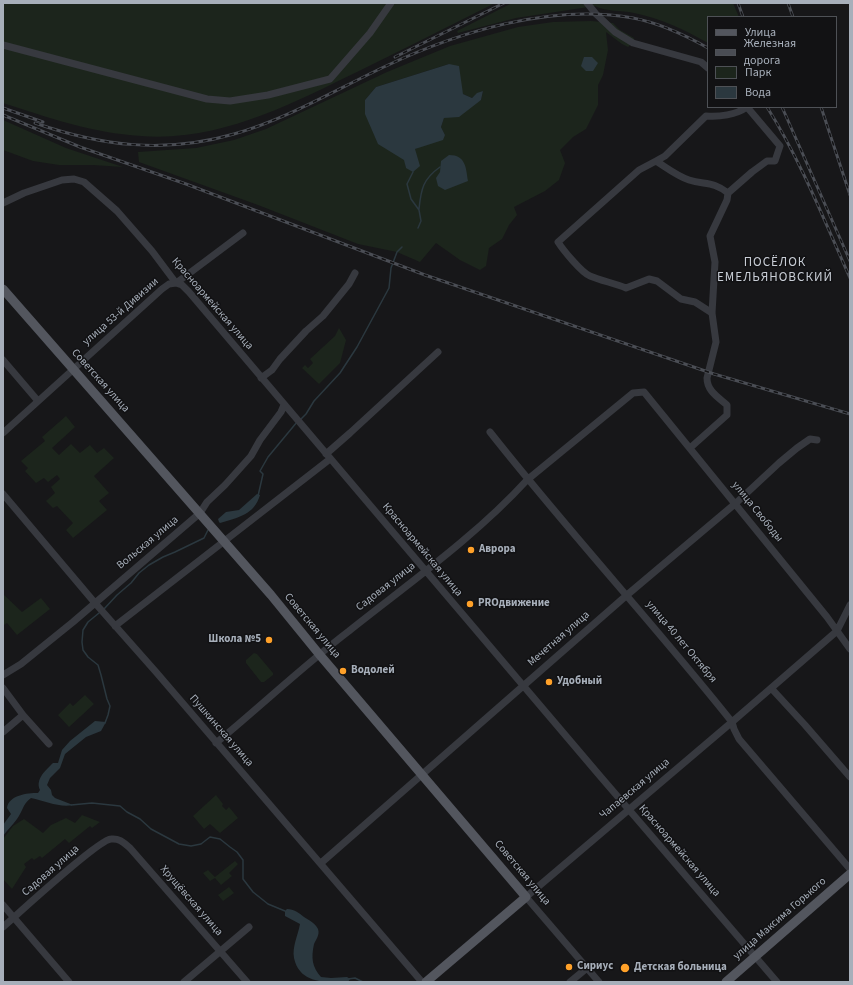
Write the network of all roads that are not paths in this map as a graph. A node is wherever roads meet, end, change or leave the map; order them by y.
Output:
1 (391, 3) edge
2 (587, 3) edge
3 (3, 44) edge
4 (707, 67) edge
5 (746, 108) edge
6 (748, 108) edge
7 (656, 161) junction
8 (728, 193) junction
9 (3, 203) edge
10 (243, 233) dead end
11 (355, 273) dead end
12 (176, 283) junction
13 (3, 289) edge
14 (712, 312) junction
15 (438, 352) dead end
16 (3, 360) edge
17 (74, 369) junction
18 (261, 378) junction
19 (644, 392) joint
20 (38, 402) junction
21 (286, 407) junction
22 (4, 429) edge
23 (490, 432) dead end
24 (817, 440) dead end
25 (690, 448) junction
26 (328, 456) junction
27 (527, 480) junction
28 (3, 494) edge
29 (736, 503) junction
30 (200, 513) junction
31 (224, 542) junction
32 (425, 570) junction
33 (627, 595) junction
34 (97, 605) junction
35 (850, 605) edge
36 (115, 626) junction
37 (836, 631) junction
38 (850, 649) edge
39 (319, 654) junction
40 (3, 676) edge
41 (523, 685) junction
42 (3, 688) edge
43 (771, 688) junction
44 (24, 715) junction
45 (732, 722) junction
46 (3, 732) edge
47 (216, 743) junction
48 (49, 744) dead end
49 (422, 774) junction
50 (850, 777) edge
51 (629, 810) junction
52 (116, 839) joint
53 (321, 863) junction
54 (850, 869) edge
55 (850, 874) edge
56 (526, 897) junction
57 (4, 906) edge
58 (14, 918) junction
59 (3, 927) edge
60 (249, 927) dead end
61 (220, 951) junction
62 (756, 956) junction
63 (587, 968) junction
64 (69, 982) edge
65 (184, 982) edge
66 (247, 982) edge
67 (422, 982) edge
68 (426, 982) edge
69 (570, 982) edge
70 (599, 982) edge
71 (726, 982) edge
72 (777, 982) edge

1 - 3 street
2 - 4 street
5 - 7 street
6 - 8 street
7 - 8 street
7 - 14 street
8 - 14 street
9 - 12 street, Красноармейская улица
10 - 12 street, улица 53-й Дивизии
11 - 18 street
12 - 17 street, улица 53-й Дивизии
12 - 18 street, Красноармейская улица
13 - 17 main road, Советская улица
14 - 25 street
15 - 26 street
16 - 20 street
17 - 20 street, улица 53-й Дивизии
17 - 30 main road, Советская улица
18 - 21 street, Красноармейская улица
19 - 25 street, улица Свободы
19 - 27 street, Садовая улица
20 - 22 street, улица 53-й Дивизии
21 - 26 street, Красноармейская улица
21 - 30 street, Вольская улица
23 - 27 street, улица 40 лет Октября
24 - 29 street, Мечетная улица
25 - 29 street, улица Свободы
26 - 31 street
26 - 32 street, Красноармейская улица
27 - 32 street, Садовая улица
27 - 33 street, улица 40 лет Октября
28 - 34 street, Пушкинская улица
29 - 33 street, Мечетная улица
29 - 37 street, улица Свободы
30 - 31 main road, Советская улица
30 - 34 street, Вольская улица
31 - 36 street
31 - 39 main road, Советская улица
32 - 39 street, Садовая улица
32 - 41 street, Красноармейская улица
33 - 41 street, Мечетная улица
33 - 45 street, улица 40 лет Октября
34 - 36 street, Пушкинская улица
34 - 40 street, Вольская улица
35 - 37 street, Чапаевская улица
36 - 47 street, Пушкинская улица
37 - 38 street, улица Свободы
37 - 43 street, Чапаевская улица
39 - 47 street, Садовая улица
39 - 49 main road, Советская улица
41 - 49 street, Мечетная улица
41 - 51 street, Красноармейская улица
42 - 44 street
43 - 45 street, Чапаевская улица
43 - 50 street
44 - 46 street
44 - 48 street
45 - 51 street, Чапаевская улица
45 - 54 street, улица 40 лет Октября
47 - 53 street, Пушкинская улица
49 - 53 street, Мечетная улица
49 - 56 main road, Советская улица
51 - 56 street, Чапаевская улица
51 - 62 street, Красноармейская улица
52 - 58 street, Садовая улица
52 - 61 street, Хрущёвская улица
53 - 67 street, Пушкинская улица
55 - 62 main road, улица Максима Горького
56 - 63 street, Советская улица
56 - 68 main road, Чапаевская улица
57 - 58 street
58 - 59 street, Садовая улица
58 - 64 street
60 - 61 street
61 - 65 street
61 - 66 street, Хрущёвская улица
62 - 71 main road, улица Максима Горького
62 - 72 street, Красноармейская улица
63 - 69 street
63 - 70 street, Советская улица

